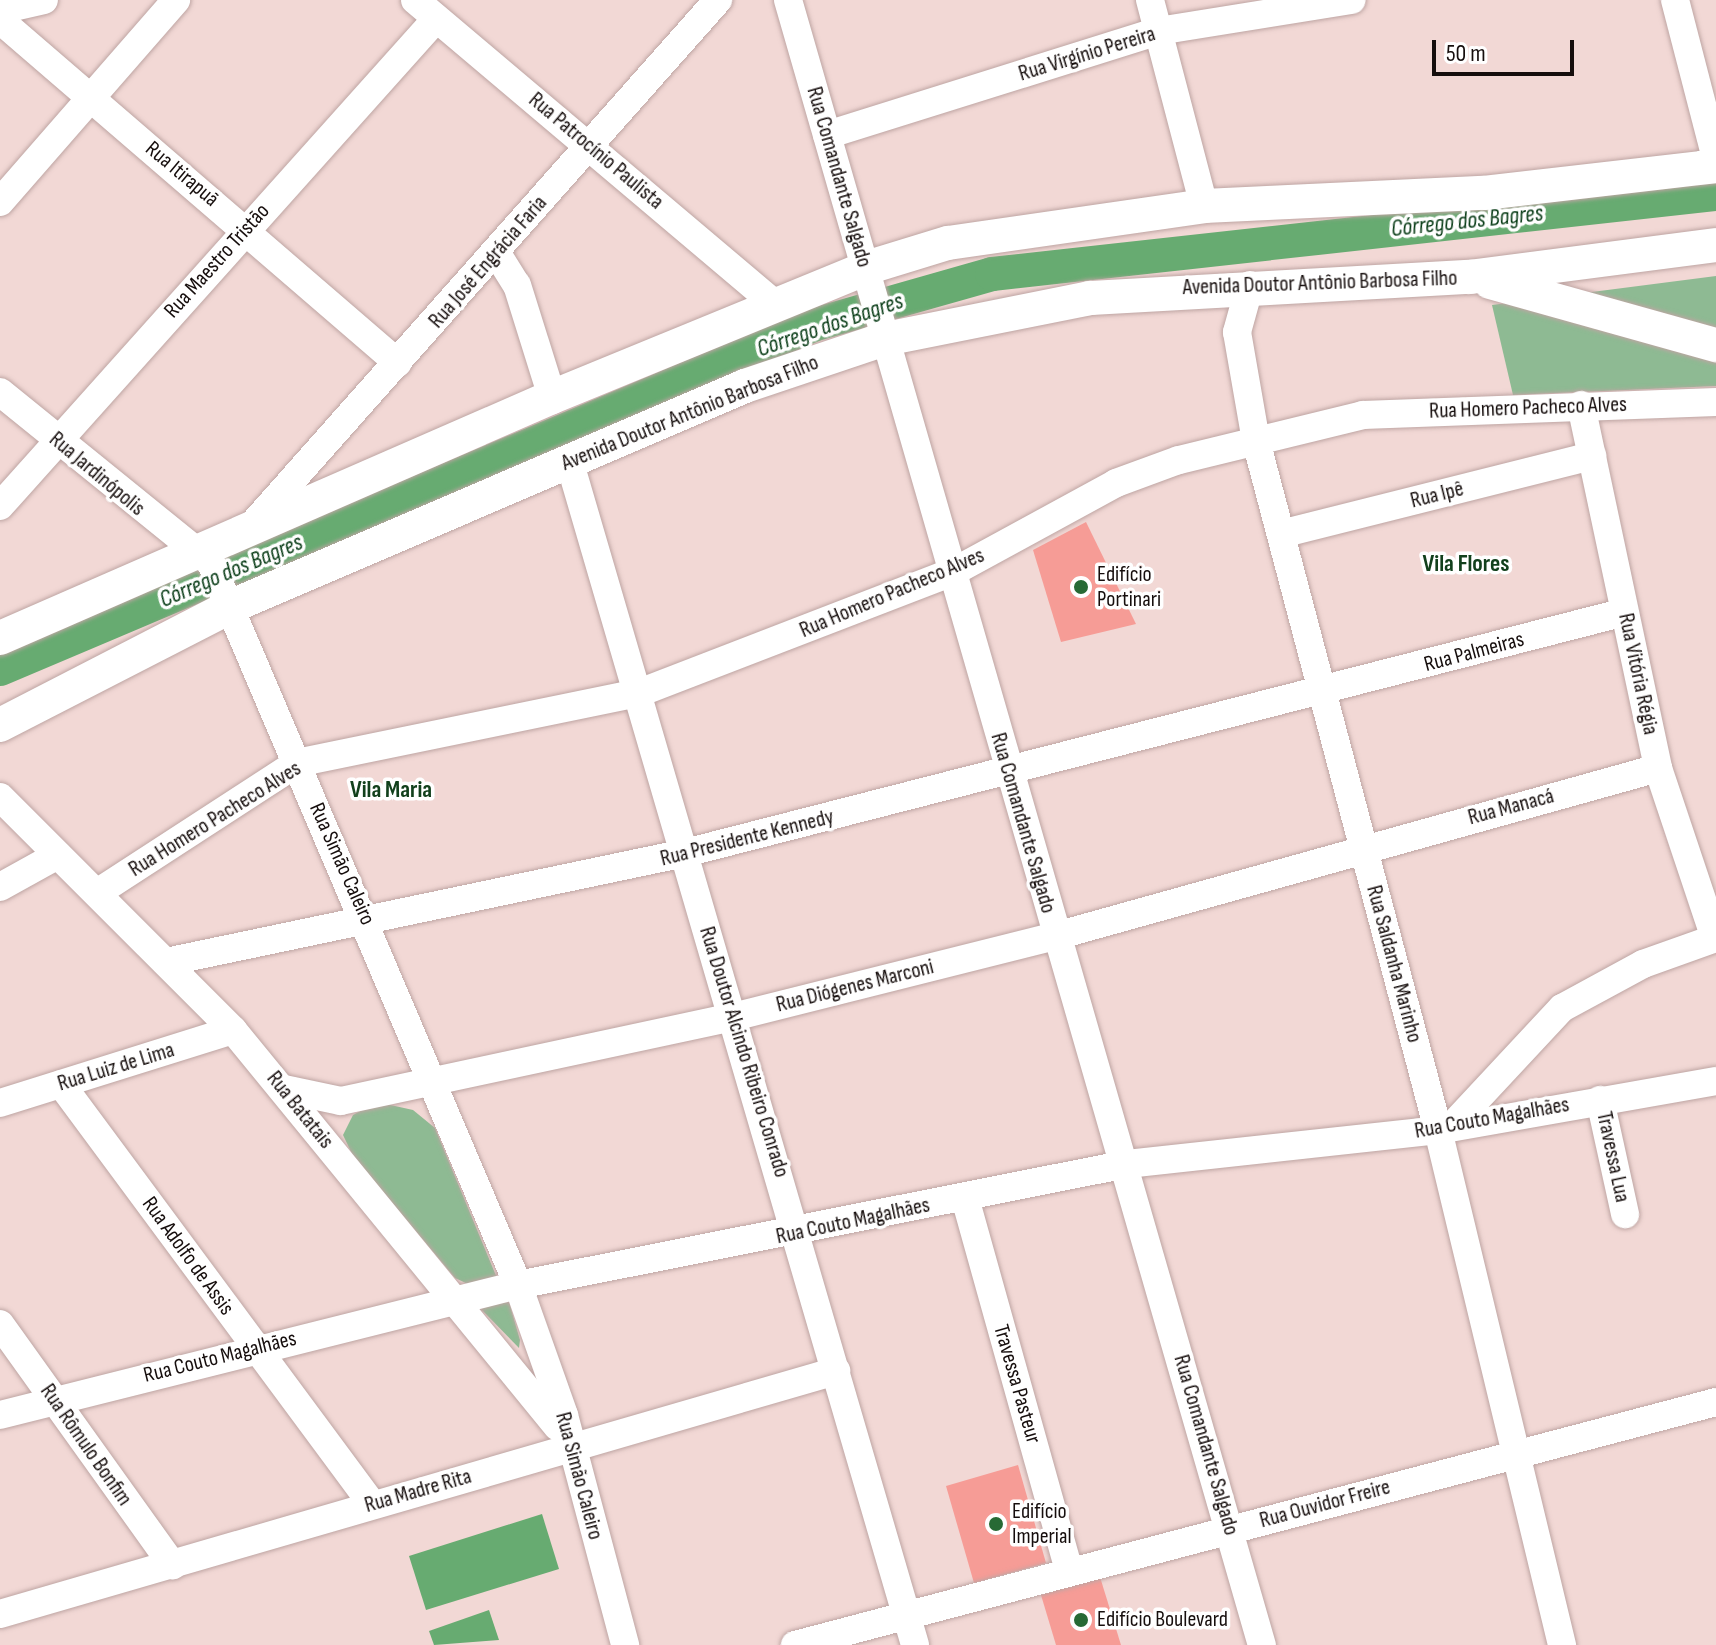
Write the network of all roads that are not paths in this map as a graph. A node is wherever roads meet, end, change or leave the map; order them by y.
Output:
1 (44, 0) edge
2 (176, 0) edge
3 (415, 0) edge
4 (718, 0) edge
5 (788, 0) edge
6 (1150, 0) edge
7 (1352, 0) edge
8 (1675, 0) edge
9 (0, 10) edge
10 (436, 19) junction
11 (0, 20) edge
12 (1158, 31) junction
13 (91, 98) junction
14 (827, 135) junction
15 (591, 145) junction
16 (1716, 158) edge
17 (1716, 166) edge
18 (0, 202) edge
19 (1204, 206) junction
20 (247, 228) junction
21 (1716, 245) edge
22 (496, 252) junction
23 (1470, 277) junction
24 (868, 278) junction
25 (1250, 285) junction
26 (775, 304) junction
27 (883, 333) junction
28 (1716, 345) edge
29 (398, 363) junction
30 (0, 392) edge
31 (552, 397) junction
32 (1716, 402) edge
33 (1581, 405) junction
34 (58, 441) junction
35 (1256, 441) junction
36 (1592, 456) junction
37 (569, 460) junction
38 (0, 506) edge
39 (255, 522) junction
40 (1281, 534) junction
41 (205, 557) junction
42 (953, 572) junction
43 (230, 601) junction
44 (1625, 612) junction
45 (0, 638) edge
46 (1323, 691) junction
47 (639, 693) junction
48 (0, 725) edge
49 (297, 763) junction
50 (1658, 768) junction
51 (1008, 774) junction
52 (0, 797) edge
53 (1364, 847) junction
54 (685, 853) junction
55 (58, 855) junction
56 (0, 887) edge
57 (97, 893) junction
58 (368, 924) junction
59 (1056, 936) junction
60 (1715, 938) edge
61 (166, 962) junction
62 (733, 1017) junction
63 (233, 1030) junction
64 (1716, 1081) edge
65 (61, 1084) junction
66 (409, 1085) junction
67 (284, 1089) junction
68 (1600, 1100) junction
69 (341, 1101) junction
70 (0, 1103) edge
71 (1444, 1129) junction
72 (454, 1131) junction
73 (323, 1138) junction
74 (1127, 1164) junction
75 (965, 1198) junction
76 (1625, 1214) dead end
77 (797, 1233) junction
78 (518, 1285) junction
79 (457, 1300) junction
80 (0, 1324) edge
81 (255, 1347) junction
82 (836, 1371) junction
83 (54, 1400) junction
84 (1716, 1402) edge
85 (0, 1415) edge
86 (570, 1448) junction
87 (1514, 1455) junction
88 (372, 1504) junction
89 (1230, 1529) junction
90 (173, 1566) junction
91 (1069, 1571) junction
92 (0, 1614) edge
93 (907, 1617) junction
94 (625, 1645) edge
95 (795, 1645) edge
96 (915, 1645) edge
97 (1262, 1645) edge
98 (1562, 1645) edge

1 - 9 street
2 - 13 street
3 - 10 street, Rua Patrocínio Paulista
4 - 15 street, Rua José Engrácia Faria
5 - 14 street, Rua Comandante Salgado
6 - 12 street
7 - 12 street, Rua Virgínio Pereira
8 - 16 street
10 - 15 street, Rua Patrocínio Paulista
10 - 20 street, Rua Maestro Tristão
11 - 13 street, Rua Itirapuã
12 - 14 street, Rua Virgínio Pereira
12 - 19 street
13 - 18 street
13 - 20 street, Rua Itirapuã
14 - 24 street, Rua Comandante Salgado
15 - 22 street, Rua José Engrácia Faria
15 - 26 street, Rua Patrocínio Paulista
17 - 19 main road
19 - 24 main road
20 - 29 street, Rua Itirapuã
20 - 34 street, Rua Maestro Tristão
21 - 23 main road, Avenida Doutor Antônio Barbosa Filho
22 - 29 street, Rua José Engrácia Faria
22 - 31 street
23 - 25 main road, Avenida Doutor Antônio Barbosa Filho
23 - 28 main road
24 - 26 main road
24 - 27 street, Rua Comandante Salgado
25 - 27 main road, Avenida Doutor Antônio Barbosa Filho
25 - 35 street, Rua Saldanha Marinho
26 - 31 main road
27 - 37 main road, Avenida Doutor Antônio Barbosa Filho
27 - 42 street, Rua Comandante Salgado
29 - 39 street, Rua José Engrácia Faria
30 - 34 street, Rua Jardinópolis
31 - 39 main road
32 - 33 street, Rua Homero Pacheco Alves
33 - 35 street, Rua Homero Pacheco Alves
33 - 36 street, Rua Vitória Régia
34 - 38 street, Rua Maestro Tristão
34 - 41 street, Rua Jardinópolis
35 - 40 street, Rua Saldanha Marinho
35 - 42 street, Rua Homero Pacheco Alves
36 - 40 street, Rua Ipê
36 - 44 street, Rua Vitória Régia
37 - 43 main road, Avenida Doutor Antônio Barbosa Filho
37 - 47 street, Rua Doutor Alcindo Ribeiro Conrado
39 - 41 main road
40 - 46 street, Rua Saldanha Marinho
41 - 43 street, Rua Simão Caleiro
41 - 45 main road
42 - 47 street, Rua Homero Pacheco Alves
42 - 51 street, Rua Comandante Salgado
43 - 48 main road, Avenida Doutor Antônio Barbosa Filho
43 - 49 street, Rua Simão Caleiro
44 - 46 street, Rua Palmeiras
44 - 50 street, Rua Vitória Régia
46 - 51 street, Rua Presidente Kennedy
46 - 53 street, Rua Saldanha Marinho
47 - 49 street, Rua Homero Pacheco Alves
47 - 54 street, Rua Doutor Alcindo Ribeiro Conrado
49 - 57 street, Rua Homero Pacheco Alves
49 - 58 street, Rua Simão Caleiro
50 - 53 street, Rua Manacá
50 - 60 street, Rua Vitória Régia
51 - 54 street, Rua Presidente Kennedy
51 - 59 street, Rua Comandante Salgado
52 - 55 street, Rua Batatais
53 - 59 street, Rua Diógenes Marconi
53 - 71 street, Rua Saldanha Marinho
54 - 58 street, Rua Presidente Kennedy
54 - 62 street, Rua Doutor Alcindo Ribeiro Conrado
55 - 56 street
55 - 57 street, Rua Batatais
57 - 61 street, Rua Batatais
58 - 61 street, Rua Presidente Kennedy
58 - 66 street, Rua Simão Caleiro
59 - 62 street, Rua Diógenes Marconi
59 - 74 street, Rua Comandante Salgado
60 - 71 street
61 - 63 street, Rua Batatais
62 - 66 street, Rua Diógenes Marconi
62 - 77 street, Rua Doutor Alcindo Ribeiro Conrado
63 - 65 street, Rua Luiz de Lima
63 - 67 street, Rua Batatais
64 - 68 street, Rua Couto Magalhães
65 - 70 street, Rua Luiz de Lima
65 - 81 street, Rua Adolfo de Assis
66 - 69 street, Rua Diógenes Marconi
66 - 72 street, Rua Simão Caleiro
66 - 72 street, Rua Simão Caleiro
67 - 69 street, Rua Diógenes Marconi
67 - 73 street, Rua Batatais
68 - 71 street, Rua Couto Magalhães
68 - 76 street, Travessa Lua
69 - 73 street
71 - 74 street, Rua Couto Magalhães
71 - 87 street, Rua Saldanha Marinho
72 - 78 street, Rua Simão Caleiro
73 - 79 street, Rua Batatais
74 - 75 street, Rua Couto Magalhães
74 - 89 street, Rua Comandante Salgado
75 - 77 street, Rua Couto Magalhães
75 - 91 street, Travessa Pasteur
77 - 78 street, Rua Couto Magalhães
77 - 82 street, Rua Doutor Alcindo Ribeiro Conrado
78 - 79 street, Rua Couto Magalhães
78 - 86 street, Rua Simão Caleiro
79 - 81 street, Rua Couto Magalhães
79 - 86 street, Rua Batatais
80 - 83 street, Rua Rômulo Bonfim
81 - 83 street, Rua Couto Magalhães
81 - 88 street, Rua Adolfo de Assis
82 - 86 street, Rua Madre Rita
82 - 93 street, Rua Doutor Alcindo Ribeiro Conrado
83 - 85 street, Rua Couto Magalhães
83 - 90 street, Rua Rômulo Bonfim
84 - 87 street, Rua Ouvidor Freire
86 - 88 street, Rua Madre Rita
86 - 94 street, Rua Simão Caleiro
87 - 89 street, Rua Ouvidor Freire
87 - 98 street, Rua Saldanha Marinho
88 - 90 street, Rua Madre Rita
89 - 91 street, Rua Ouvidor Freire
89 - 97 street, Rua Comandante Salgado
90 - 92 street, Rua Madre Rita
91 - 93 street, Rua Ouvidor Freire
93 - 95 street, Rua Ouvidor Freire
93 - 96 street, Rua Doutor Alcindo Ribeiro Conrado

